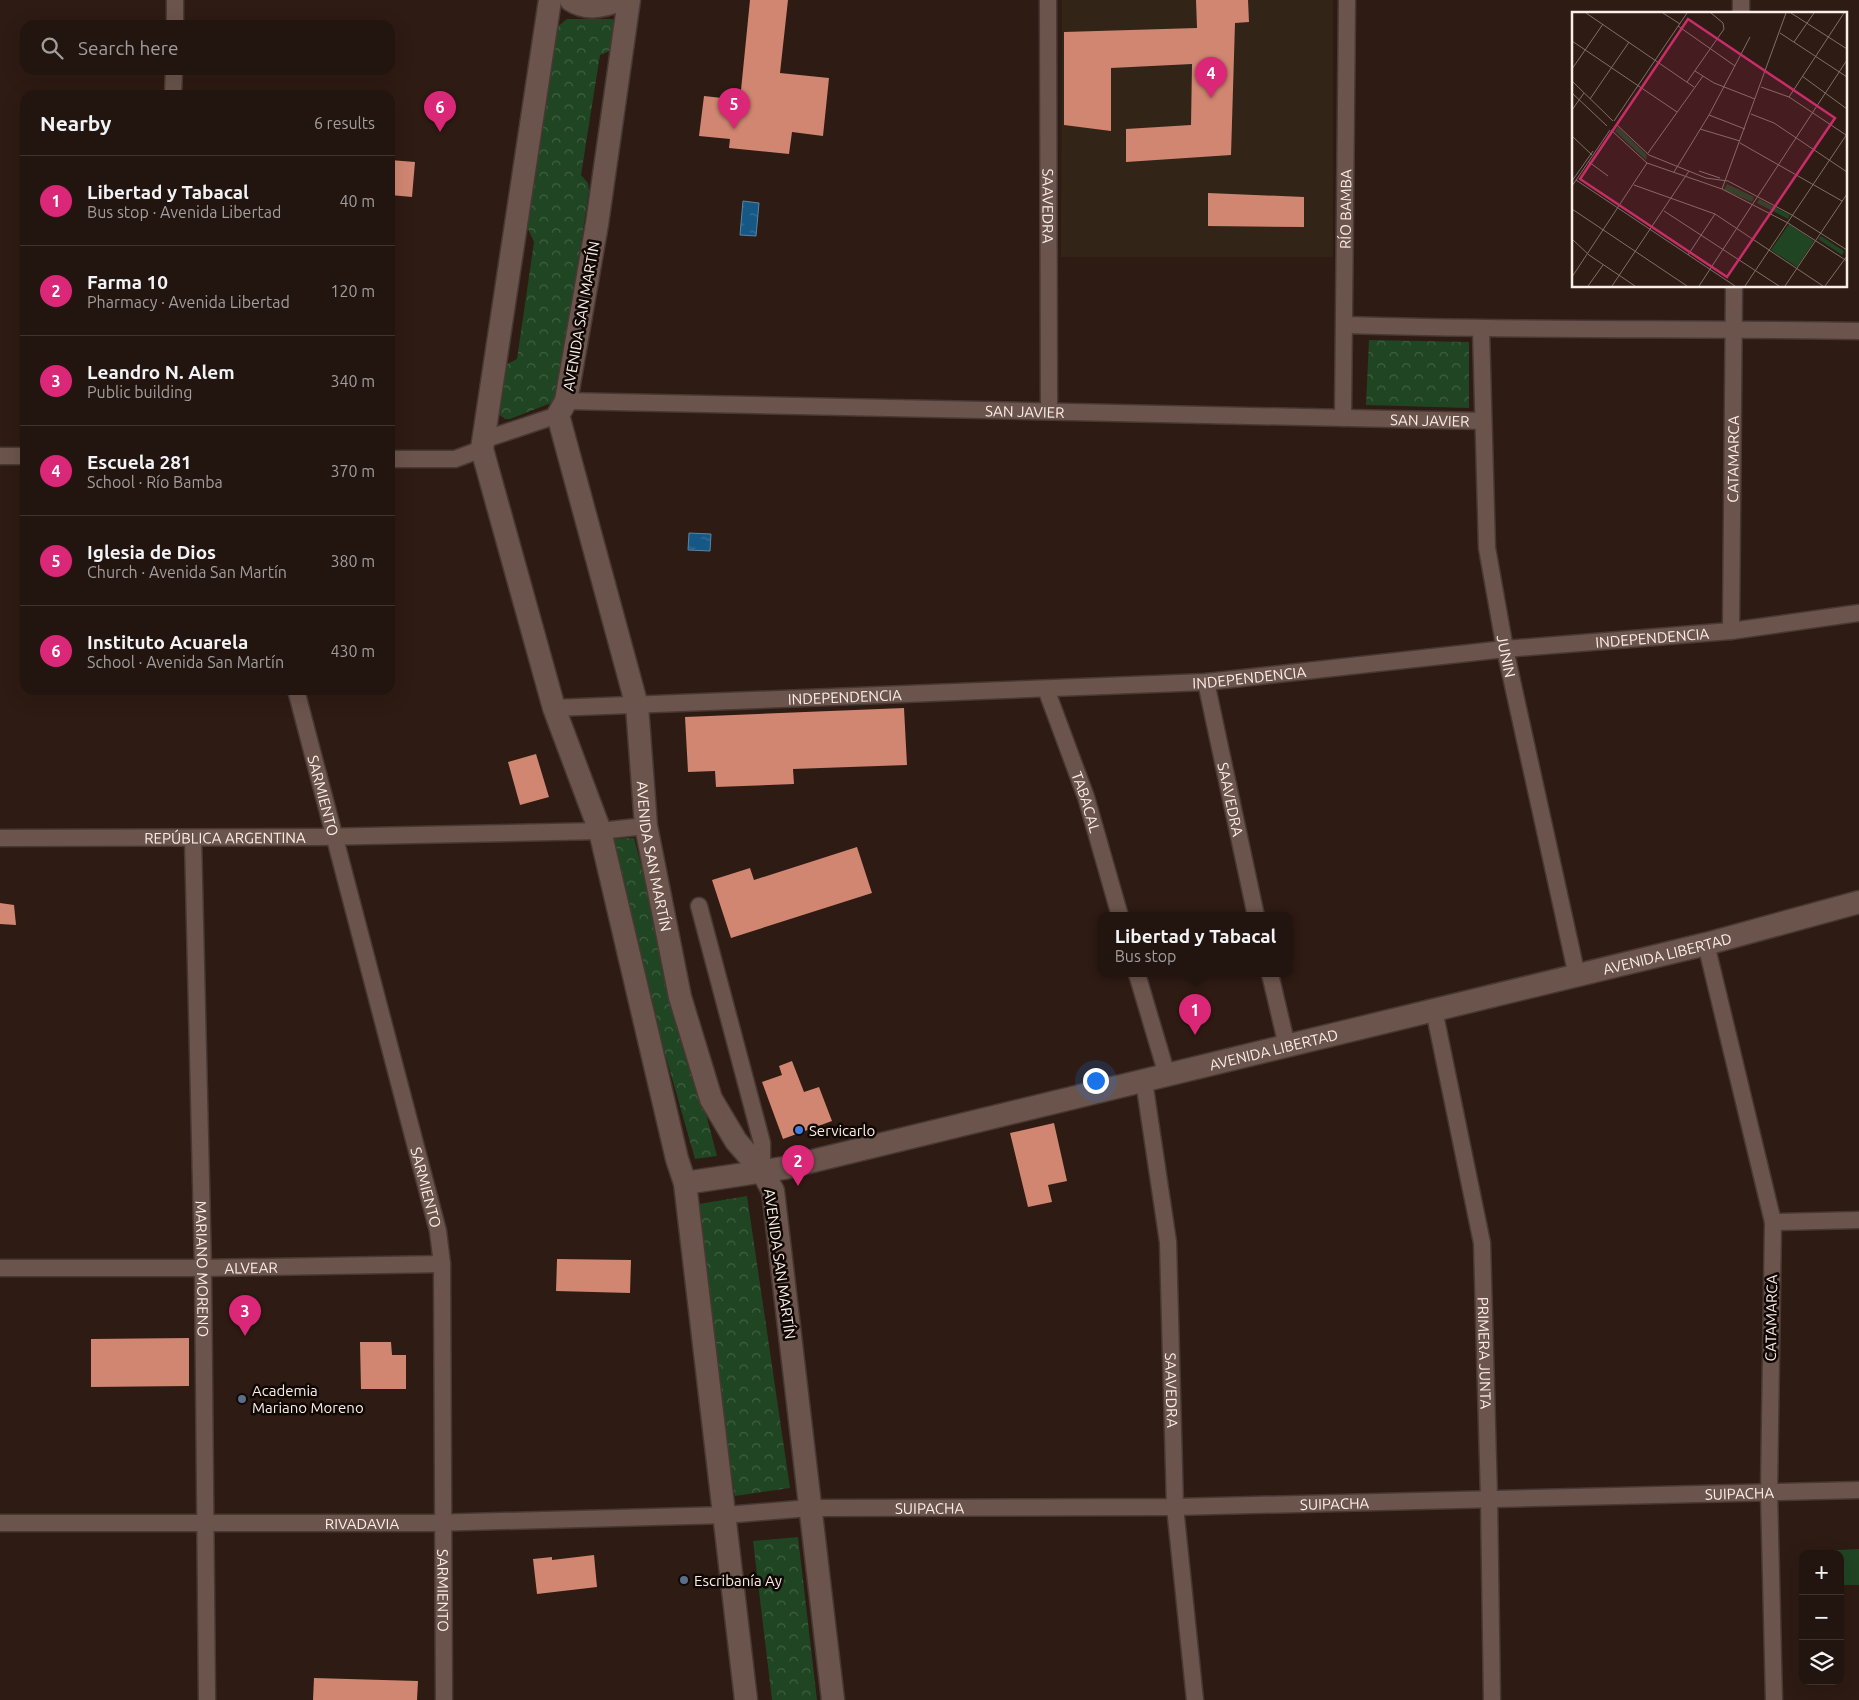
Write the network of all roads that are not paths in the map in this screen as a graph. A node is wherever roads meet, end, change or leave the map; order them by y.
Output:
1 (175, 0) edge
2 (550, 0) edge
3 (571, 0) edge
4 (619, 0) edge
5 (630, 0) edge
6 (1048, 0) edge
7 (1347, 0) edge
8 (175, 20) edge
9 (174, 75) edge
10 (173, 90) edge
11 (1734, 288) edge
12 (1345, 325) junction
13 (1732, 328) junction
14 (1481, 330) junction
15 (1859, 331) edge
16 (562, 408) junction
17 (1049, 411) junction
18 (1343, 418) junction
19 (1483, 421) junction
20 (482, 445) junction
21 (0, 456) edge
22 (20, 456) edge
23 (395, 459) edge
24 (1859, 613) edge
25 (1731, 630) junction
26 (1505, 649) junction
27 (1206, 682) junction
28 (1046, 689) junction
29 (297, 695) edge
30 (637, 706) junction
31 (554, 708) junction
32 (646, 826) junction
33 (600, 831) junction
34 (333, 836) junction
35 (0, 838) edge
36 (193, 838) junction
37 (1859, 902) edge
38 (699, 906) dead end
39 (1119, 912) edge
40 (1255, 912) edge
41 (1706, 944) junction
42 (1577, 976) junction
43 (1138, 977) edge
44 (1271, 977) edge
45 (1434, 1010) junction
46 (1287, 1046) junction
47 (1167, 1075) junction
48 (1144, 1080) junction
49 (762, 1171) junction
50 (685, 1183) junction
51 (1859, 1220) edge
52 (1773, 1222) junction
53 (442, 1264) junction
54 (0, 1268) edge
55 (203, 1268) junction
56 (1859, 1490) edge
57 (1769, 1493) junction
58 (1490, 1498) junction
59 (1175, 1507) junction
60 (810, 1508) junction
61 (726, 1515) junction
62 (442, 1522) junction
63 (0, 1523) edge
64 (205, 1524) junction
65 (207, 1700) edge
66 (444, 1700) edge
67 (746, 1700) edge
68 (833, 1700) edge
69 (1196, 1700) edge
70 (1492, 1700) edge
71 (1774, 1700) edge

1 - 8 street
2 - 20 main road
3 - 4 main road
5 - 16 main road, AVENIDA SAN MARTÍN
6 - 17 street, SAAVEDRA
7 - 12 street, RÍO BAMBA
9 - 10 street
11 - 13 street, CATAMARCA
12 - 14 street
12 - 18 street, RÍO BAMBA
13 - 14 street
13 - 15 street
13 - 25 street, CATAMARCA
14 - 19 street, JUNIN
16 - 17 street, SAN JAVIER
16 - 20 street, SAN JAVIER
16 - 30 main road, AVENIDA SAN MARTÍN
17 - 18 street, SAN JAVIER
18 - 19 street, SAN JAVIER
19 - 26 street, JUNIN
20 - 23 street, SAN JAVIER
20 - 31 main road
21 - 22 street
24 - 25 street, INDEPENDENCIA
25 - 26 street, INDEPENDENCIA
26 - 27 street, INDEPENDENCIA
26 - 42 street, JUNIN
27 - 28 street, INDEPENDENCIA
27 - 40 street, SAAVEDRA
28 - 30 street, INDEPENDENCIA
28 - 39 street, TABACAL
29 - 34 street, SARMIENTO
30 - 31 street, INDEPENDENCIA
30 - 32 main road, AVENIDA SAN MARTÍN
31 - 33 main road
32 - 33 street, REPÚBLICA ARGENTINA
32 - 49 main road, AVENIDA SAN MARTÍN
33 - 34 street, REPÚBLICA ARGENTINA
33 - 50 main road
34 - 36 street, REPÚBLICA ARGENTINA
34 - 53 street, SARMIENTO
35 - 36 street, REPÚBLICA ARGENTINA
36 - 55 street, MARIANO MORENO
37 - 41 main road, AVENIDA LIBERTAD
38 - 49 street
41 - 42 main road, AVENIDA LIBERTAD
41 - 52 street, CATAMARCA
42 - 45 main road, AVENIDA LIBERTAD
43 - 47 street
44 - 46 street
45 - 46 main road, AVENIDA LIBERTAD
45 - 58 street, PRIMERA JUNTA
46 - 47 main road, AVENIDA LIBERTAD
47 - 48 main road, AVENIDA LIBERTAD
48 - 49 main road, AVENIDA LIBERTAD
48 - 59 street, SAAVEDRA
49 - 50 main road, AVENIDA LIBERTAD
49 - 60 main road, AVENIDA SAN MARTÍN
50 - 61 main road
51 - 52 street
52 - 57 street, CATAMARCA
53 - 55 street, ALVEAR
53 - 62 street, SARMIENTO
54 - 55 street, ALVEAR
55 - 64 street, MARIANO MORENO
56 - 57 street, SUIPACHA
57 - 58 street, SUIPACHA
57 - 71 street, CATAMARCA
58 - 59 street, SUIPACHA
58 - 70 street, PRIMERA JUNTA
59 - 60 street, SUIPACHA
59 - 69 street, SAAVEDRA
60 - 61 street, SUIPACHA
60 - 68 main road, AVENIDA SAN MARTÍN
61 - 62 street, RIVADAVIA
61 - 67 main road
62 - 64 street, RIVADAVIA
62 - 66 street, SARMIENTO
63 - 64 street, RIVADAVIA
64 - 65 street, MARIANO MORENO

